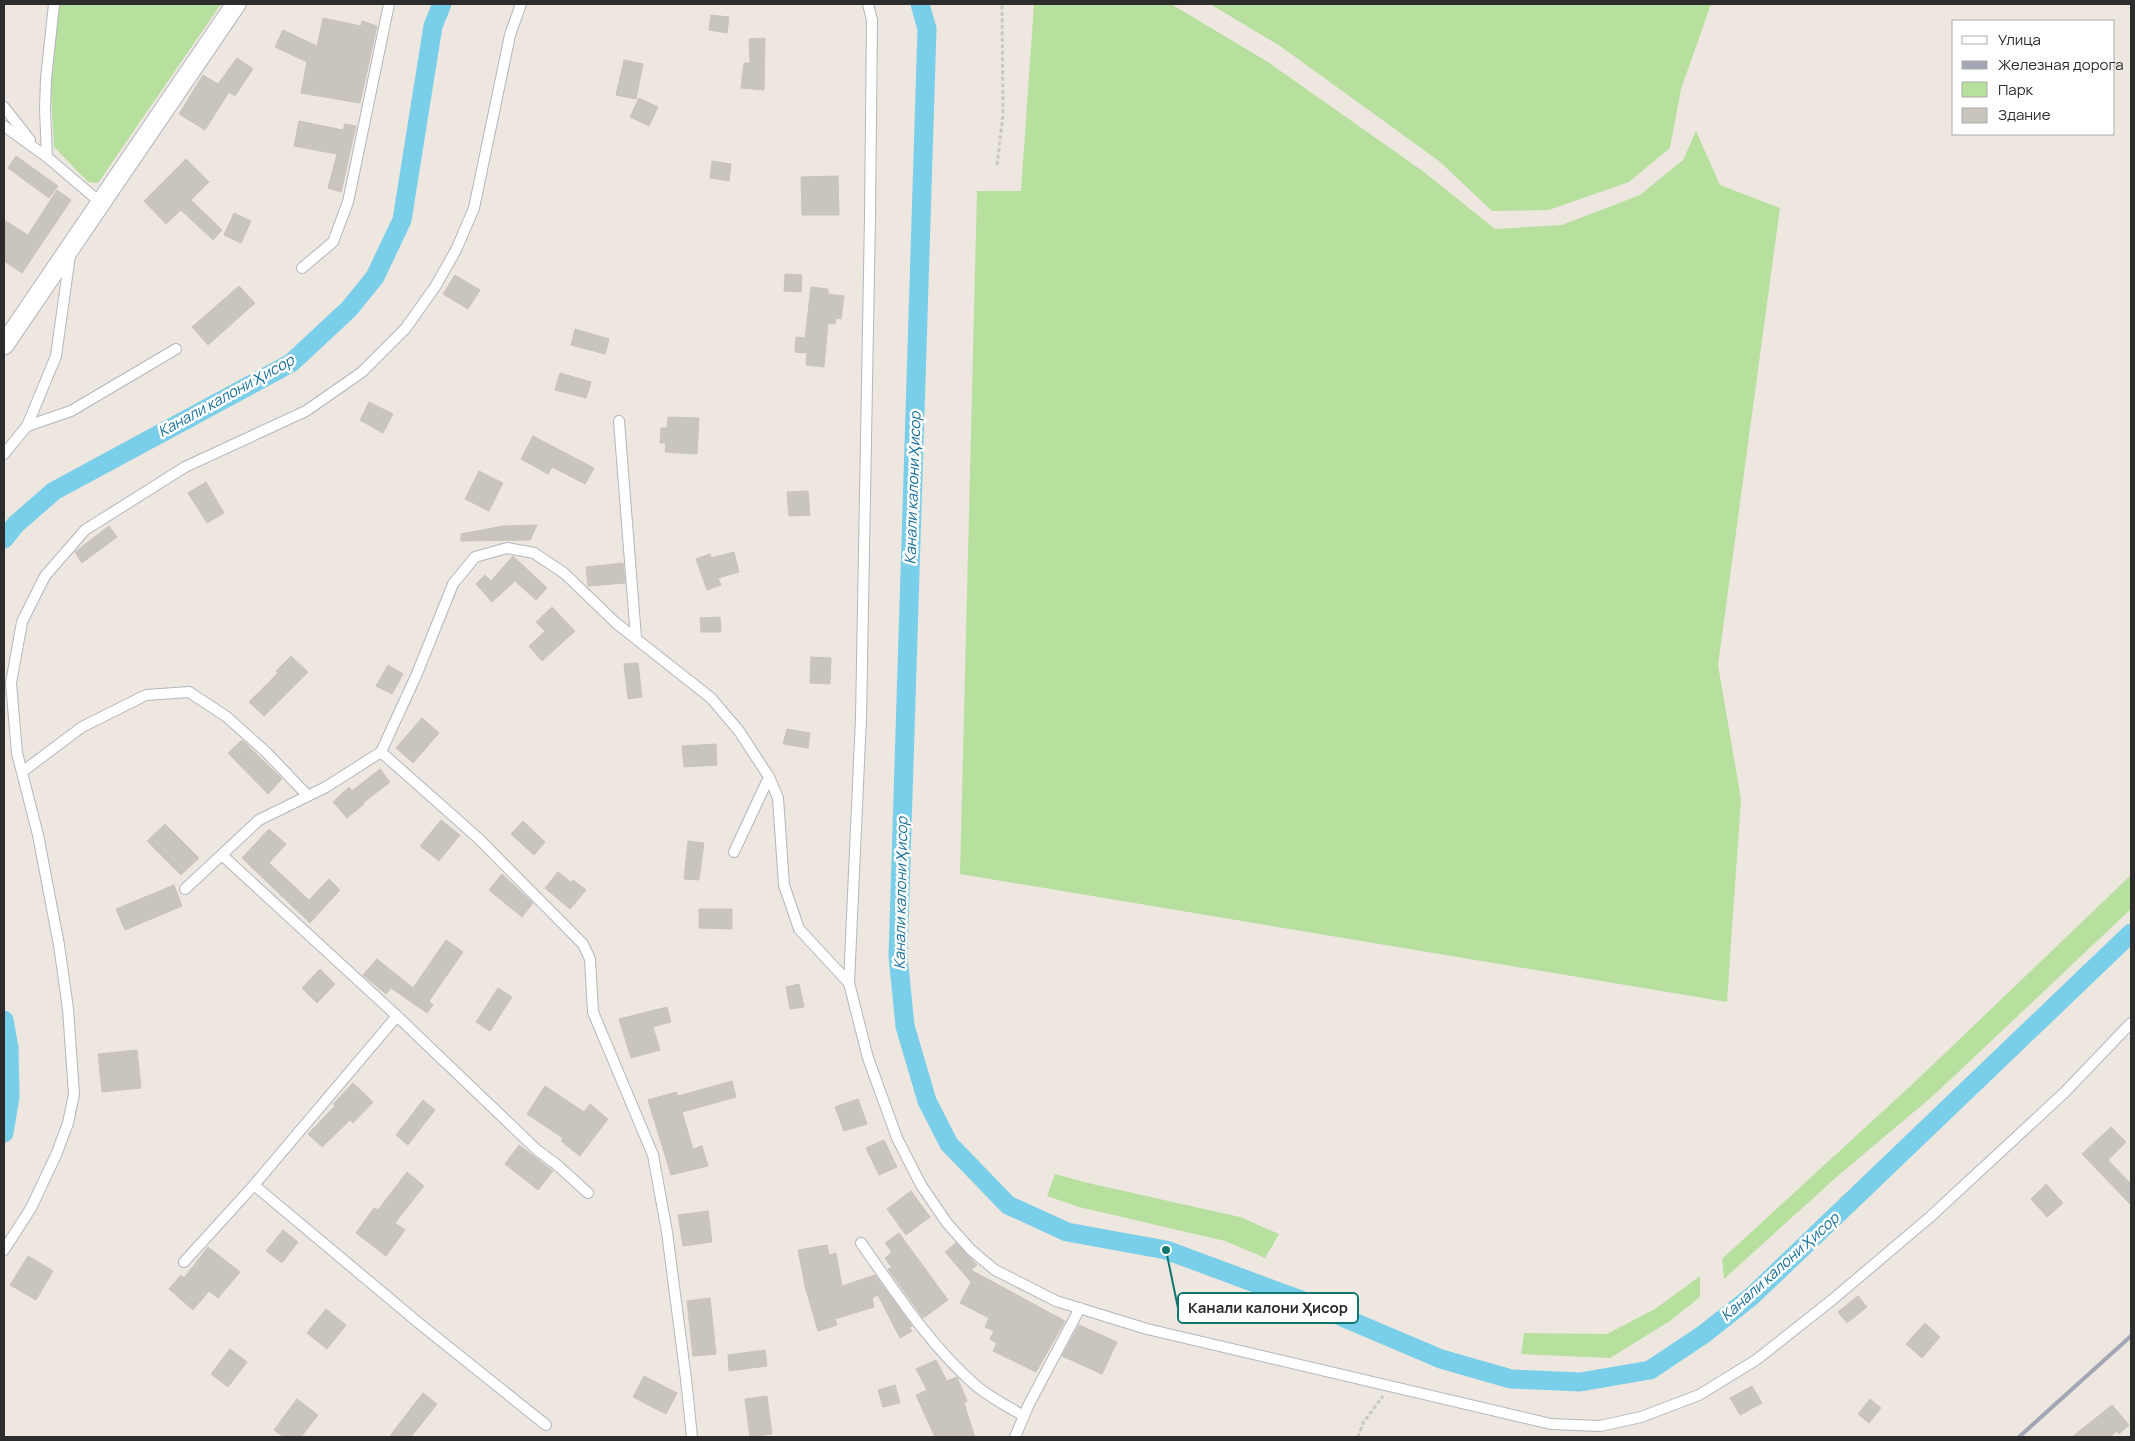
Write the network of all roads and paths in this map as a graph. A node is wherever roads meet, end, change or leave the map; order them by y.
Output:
1 (54, 4) edge
2 (236, 4) edge
3 (389, 4) edge
4 (521, 4) edge
5 (868, 4) edge
6 (1002, 4) edge
7 (4, 107) edge
8 (4, 126) edge
9 (37, 149) junction
10 (47, 157) junction
11 (997, 164) dead end
12 (101, 203) junction
13 (71, 247) junction
14 (302, 268) dead end
15 (4, 345) edge
16 (176, 349) dead end
17 (619, 421) dead end
18 (27, 426) junction
19 (4, 454) edge
20 (636, 638) junction
21 (381, 752) junction
22 (22, 772) junction
23 (769, 777) junction
24 (308, 796) junction
25 (734, 852) dead end
26 (222, 855) junction
27 (185, 889) dead end
28 (849, 983) junction
29 (397, 1016) junction
30 (2131, 1023) edge
31 (254, 1185) junction
32 (588, 1193) dead end
33 (860, 1244) dead end
34 (4, 1250) edge
35 (184, 1262) dead end
36 (1080, 1308) junction
37 (1391, 1386) junction
38 (1024, 1416) junction
39 (546, 1425) dead end
40 (692, 1437) edge
41 (1015, 1437) edge
42 (1358, 1437) edge

1 - 10 lane
2 - 12 street
3 - 14 lane
4 - 22 lane
5 - 28 lane
6 - 11 path
7 - 9 lane
8 - 9 lane
9 - 10 lane
10 - 12 lane
12 - 13 street
13 - 15 street
13 - 18 lane
16 - 18 lane
17 - 20 lane
18 - 19 lane
20 - 21 lane
20 - 23 lane
21 - 24 lane
21 - 40 lane
22 - 24 lane
22 - 34 lane
23 - 25 lane
23 - 28 lane
24 - 26 lane
26 - 27 lane
26 - 29 lane
28 - 36 lane
29 - 31 lane
29 - 32 lane
30 - 37 lane
31 - 35 lane
31 - 39 lane
33 - 38 lane
36 - 37 lane
36 - 38 lane
37 - 42 path
38 - 41 lane

